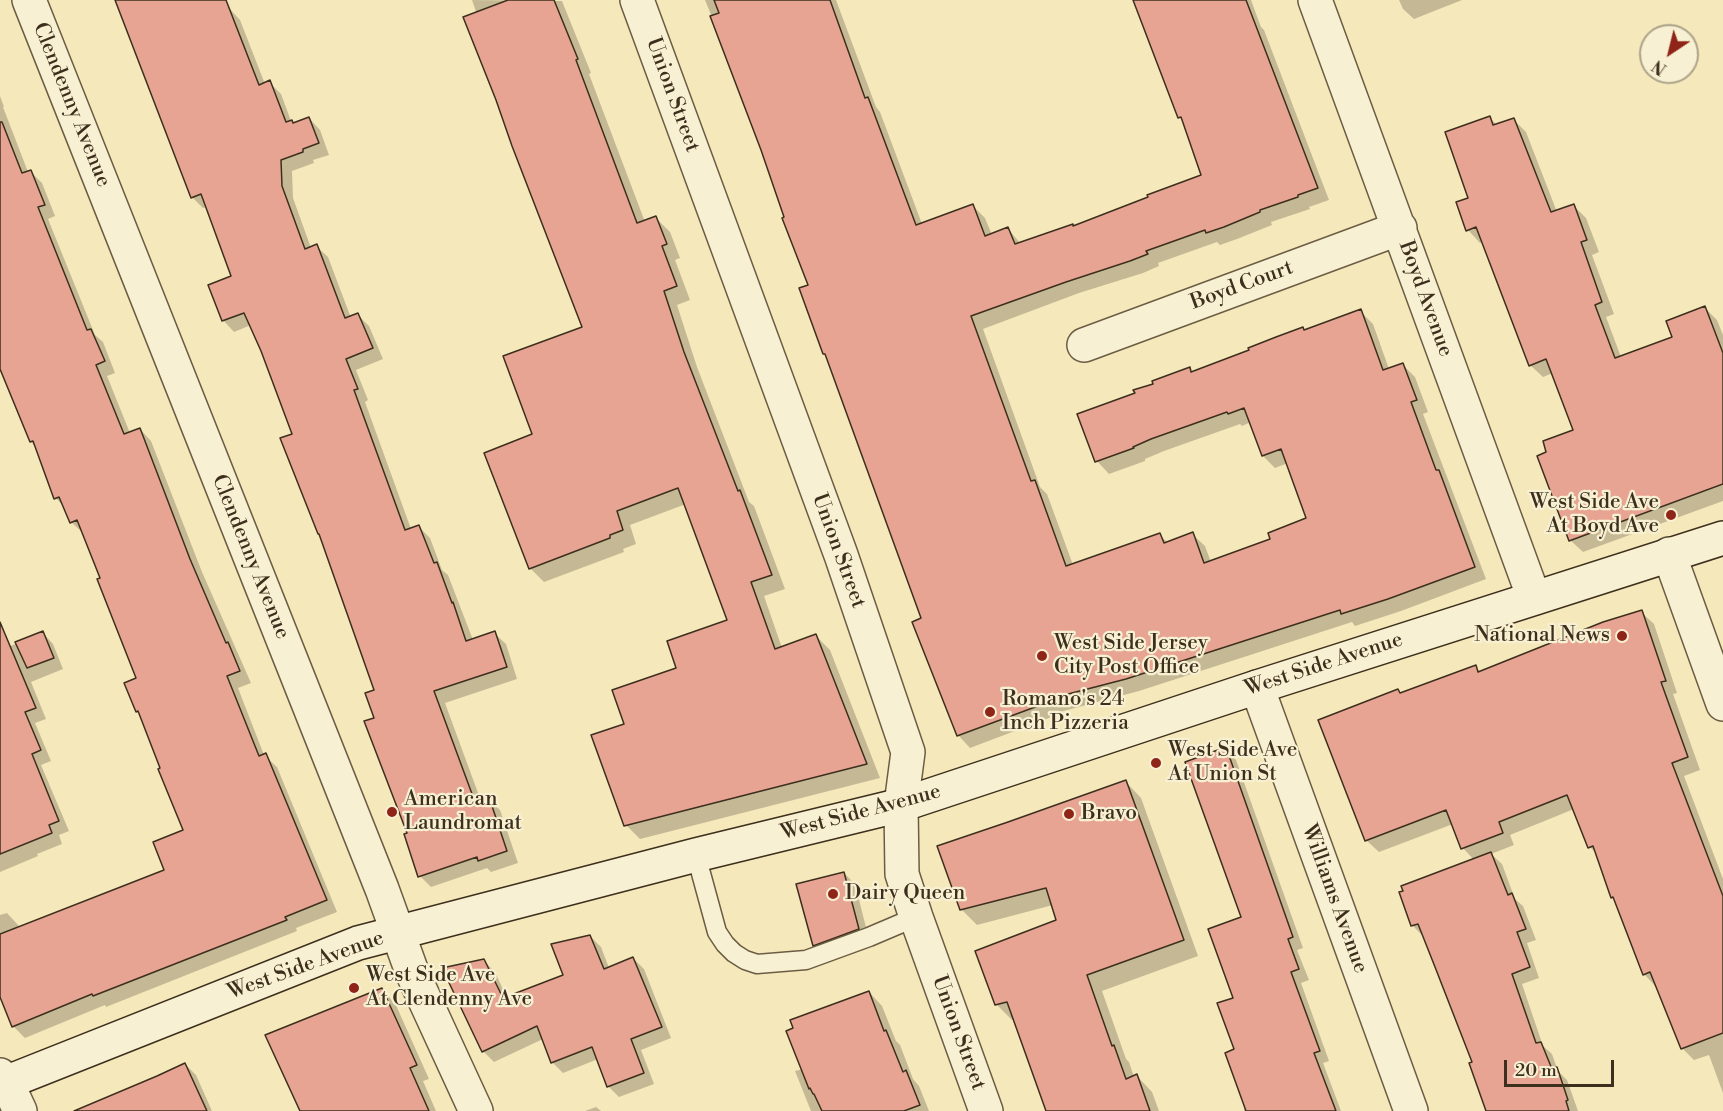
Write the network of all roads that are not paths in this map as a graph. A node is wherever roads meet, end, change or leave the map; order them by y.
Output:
1 (30, 0) edge
2 (637, 0) edge
3 (1315, 0) edge
4 (1400, 228) junction
5 (1084, 345) dead end
6 (1723, 538) edge
7 (1669, 554) junction
8 (1534, 598) junction
9 (1257, 687) junction
10 (1723, 704) edge
11 (902, 805) junction
12 (696, 855) junction
13 (916, 917) junction
14 (399, 933) junction
15 (7, 1089) edge
16 (476, 1111) edge
17 (986, 1111) edge
18 (1411, 1111) edge

1 - 14 street, Clendenny Avenue
2 - 11 street, Union Street
3 - 4 street, Boyd Avenue
4 - 5 street, Boyd Court
4 - 8 street, Boyd Avenue
6 - 7 street, West Side Avenue
7 - 8 street, West Side Avenue
7 - 10 street
8 - 9 street, West Side Avenue
9 - 11 street, West Side Avenue
9 - 18 street, Williams Avenue
11 - 12 street, West Side Avenue
11 - 13 street, Union Street
12 - 13 lane
12 - 14 street, West Side Avenue
13 - 17 street, Union Street
14 - 15 street, West Side Avenue
14 - 16 street, Clendenny Avenue

